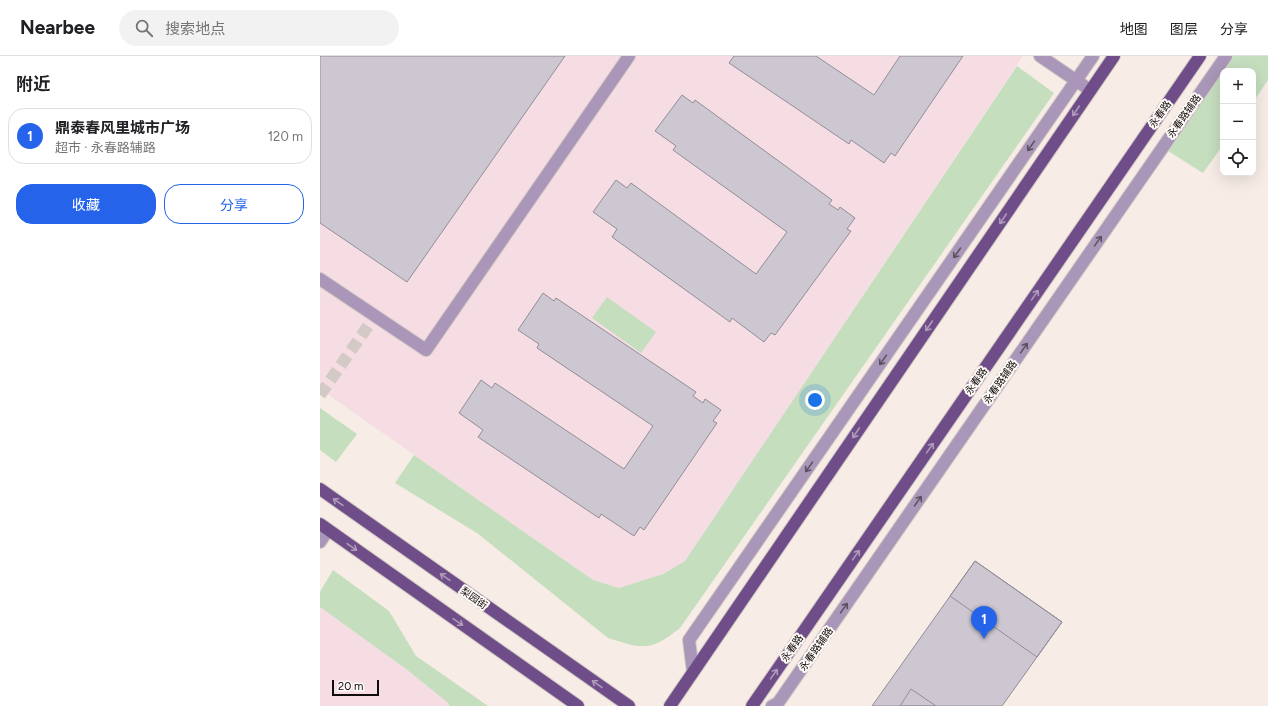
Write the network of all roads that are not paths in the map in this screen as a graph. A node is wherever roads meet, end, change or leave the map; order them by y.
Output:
1 (629, 56) edge
2 (1040, 56) edge
3 (1093, 56) edge
4 (1114, 56) edge
5 (1200, 56) edge
6 (1226, 56) edge
7 (1076, 81) junction
8 (1090, 90) junction
9 (320, 279) edge
10 (320, 489) edge
11 (324, 527) edge
12 (320, 542) edge
13 (693, 672) junction
14 (578, 706) edge
15 (629, 706) edge
16 (670, 706) edge
17 (752, 706) edge
18 (772, 706) edge

1 - 9 street
2 - 7 street
3 - 7 street
4 - 8 main road
17 -> 5 main road, 永春路
18 -> 6 street, 永春路辅路
7 - 8 street
7 -> 13 street
8 -> 13 main road
15 -> 10 main road, 梨园街
11 - 12 street
11 -> 14 main road
13 - 16 main road

